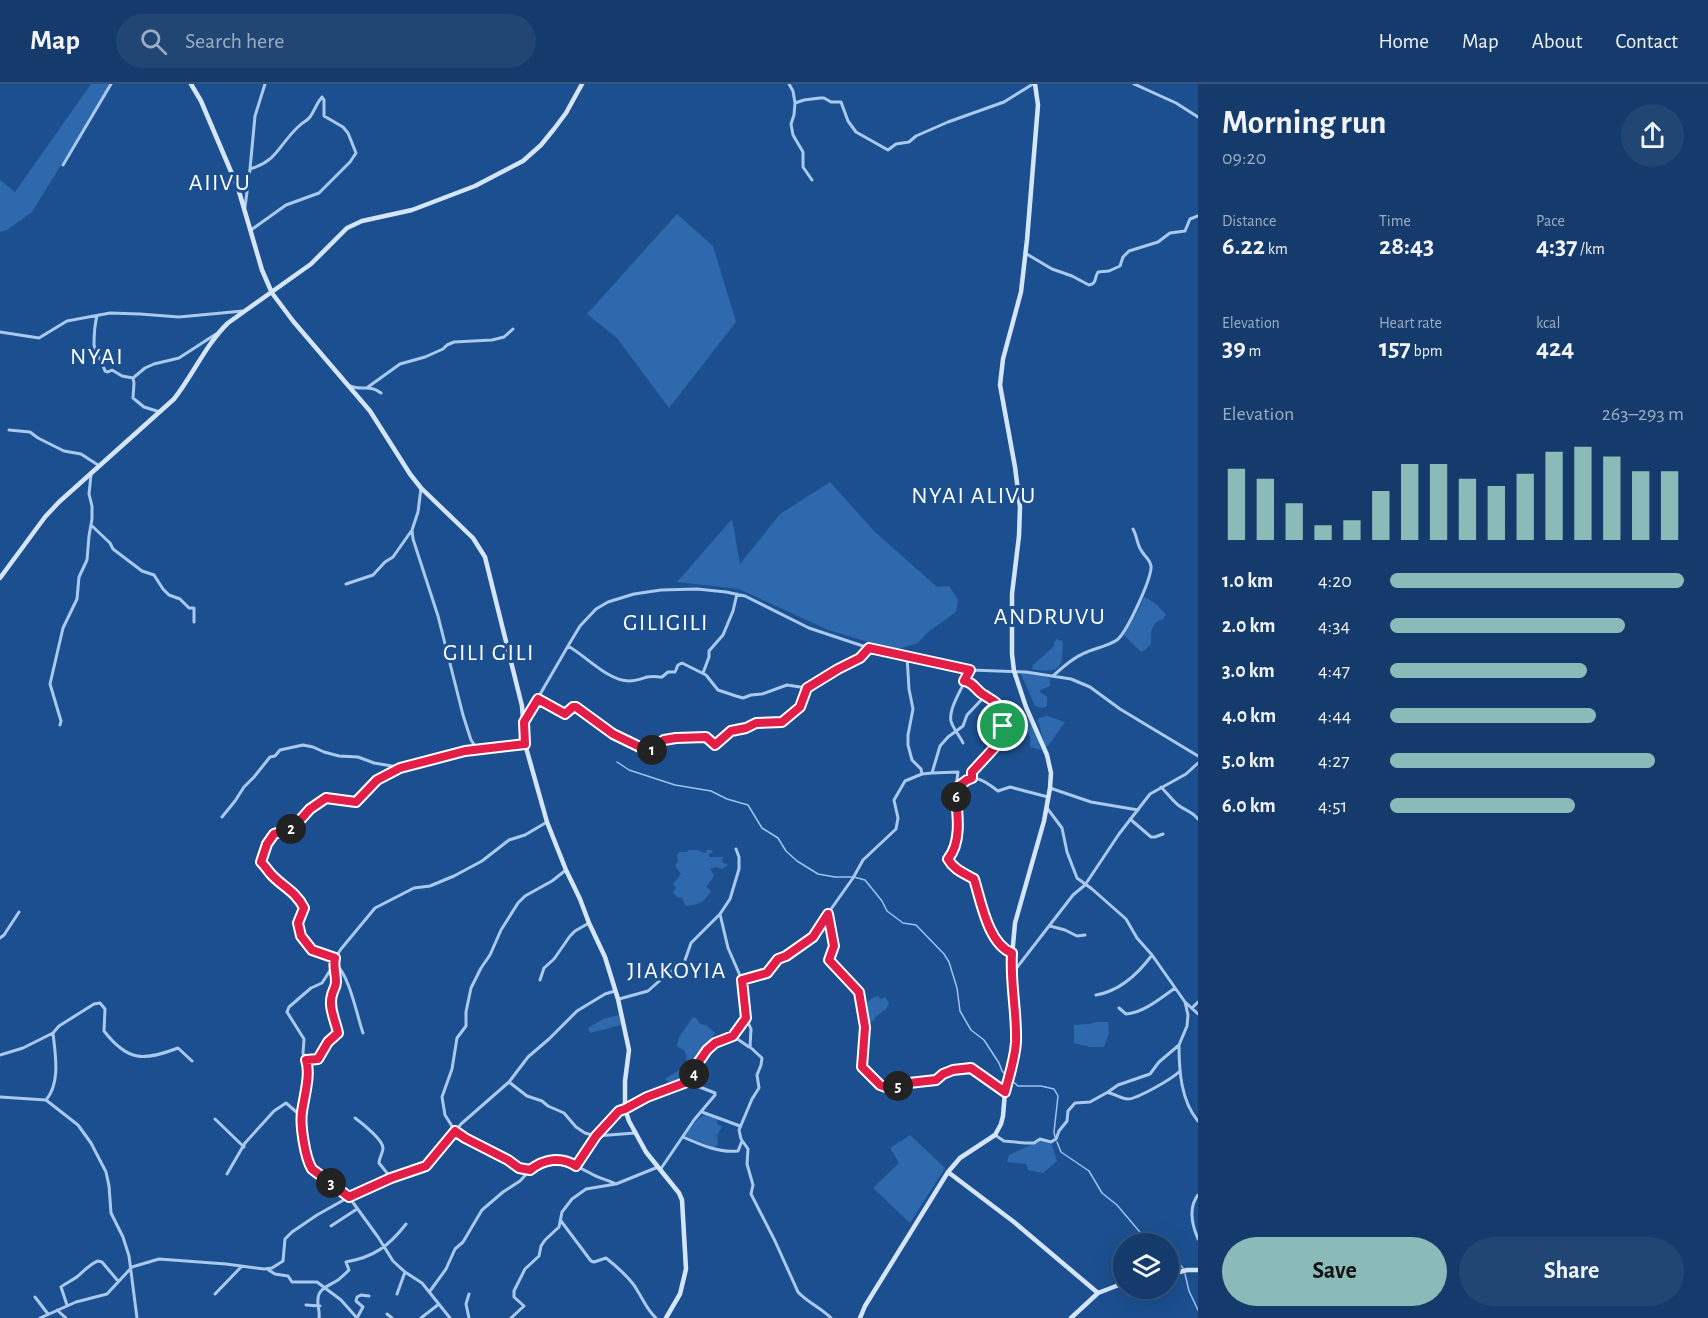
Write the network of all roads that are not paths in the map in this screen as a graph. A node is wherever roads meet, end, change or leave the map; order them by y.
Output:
1 (111, 84) edge
2 (190, 84) edge
3 (265, 84) edge
4 (582, 84) edge
5 (789, 84) edge
6 (1034, 84) edge
7 (1134, 84) edge
8 (795, 103) junction
9 (1198, 117) edge
10 (63, 165) dead end
11 (250, 170) junction
12 (812, 180) dead end
13 (245, 207) junction
14 (1198, 216) edge
15 (251, 230) junction
16 (1025, 253) junction
17 (272, 293) junction
18 (244, 311) junction
19 (97, 315) junction
20 (513, 329) dead end
21 (0, 332) edge
22 (218, 333) junction
23 (133, 378) junction
24 (349, 386) junction
25 (368, 387) junction
26 (381, 393) dead end
27 (160, 412) junction
28 (9, 430) dead end
29 (98, 465) junction
30 (91, 473) junction
31 (421, 488) junction
32 (91, 525) junction
33 (1133, 529) dead end
34 (412, 530) junction
35 (0, 578) edge
36 (346, 584) dead end
37 (736, 594) junction
38 (194, 622) dead end
39 (568, 646) junction
40 (869, 648) junction
41 (907, 656) junction
42 (970, 670) junction
43 (1014, 671) junction
44 (703, 673) junction
45 (1053, 676) junction
46 (964, 681) junction
47 (807, 688) junction
48 (986, 696) junction
49 (538, 699) junction
50 (524, 722) junction
51 (60, 725) dead end
52 (956, 730) junction
53 (963, 743) dead end
54 (525, 744) junction
55 (477, 749) junction
56 (1198, 756) edge
57 (1198, 763) edge
58 (400, 768) junction
59 (932, 773) junction
60 (922, 774) junction
61 (972, 778) junction
62 (1161, 787) junction
63 (1050, 788) junction
64 (955, 789) junction
65 (1049, 797) junction
66 (1047, 808) junction
67 (1138, 810) junction
68 (222, 817) dead end
69 (1130, 819) junction
70 (1198, 819) edge
71 (547, 822) junction
72 (1163, 834) dead end
73 (736, 849) dead end
74 (566, 870) junction
75 (1086, 885) junction
76 (19, 912) dead end
77 (720, 914) junction
78 (828, 914) junction
79 (589, 923) junction
80 (1049, 926) junction
81 (1085, 935) dead end
82 (0, 938) edge
83 (1012, 953) junction
84 (1152, 955) junction
85 (334, 961) junction
86 (1012, 974) junction
87 (540, 980) dead end
88 (742, 980) junction
89 (1175, 988) junction
90 (615, 991) junction
91 (1096, 995) dead end
92 (618, 999) junction
93 (1185, 1002) junction
94 (1198, 1002) edge
95 (1119, 1008) dead end
96 (1192, 1008) junction
97 (1198, 1014) edge
98 (746, 1018) junction
99 (53, 1033) junction
100 (363, 1033) dead end
101 (733, 1036) junction
102 (1179, 1045) junction
103 (750, 1047) junction
104 (0, 1055) edge
105 (306, 1060) junction
106 (192, 1061) dead end
107 (1180, 1071) junction
108 (510, 1082) junction
109 (687, 1082) junction
110 (1005, 1092) junction
111 (1108, 1092) junction
112 (0, 1097) edge
113 (46, 1100) junction
114 (625, 1109) junction
115 (702, 1112) junction
116 (301, 1116) junction
117 (355, 1118) dead end
118 (215, 1119) dead end
119 (1198, 1122) edge
120 (740, 1126) junction
121 (455, 1131) junction
122 (635, 1133) junction
123 (995, 1135) junction
124 (596, 1136) junction
125 (683, 1137) junction
126 (742, 1141) junction
127 (243, 1147) junction
128 (576, 1166) junction
129 (659, 1168) junction
130 (530, 1170) junction
131 (948, 1172) junction
132 (227, 1174) dead end
133 (391, 1178) junction
134 (616, 1184) junction
135 (1198, 1195) edge
136 (349, 1197) junction
137 (357, 1209) junction
138 (561, 1221) junction
139 (406, 1224) dead end
140 (331, 1226) dead end
141 (1198, 1239) edge
142 (384, 1247) junction
143 (242, 1266) junction
144 (132, 1267) junction
145 (267, 1269) junction
146 (1198, 1270) edge
147 (405, 1272) junction
148 (1179, 1272) edge
149 (118, 1281) junction
150 (1113, 1287) edge
151 (324, 1288) junction
152 (430, 1292) junction
153 (1098, 1293) junction
154 (215, 1294) dead end
155 (397, 1294) dead end
156 (469, 1294) dead end
157 (369, 1296) dead end
158 (35, 1298) dead end
159 (438, 1304) junction
160 (67, 1305) junction
161 (306, 1305) dead end
162 (320, 1306) junction
163 (57, 1310) junction
164 (48, 1314) junction
165 (387, 1314) dead end
166 (40, 1318) edge
167 (66, 1318) edge
168 (137, 1318) edge
169 (319, 1318) edge
170 (357, 1318) edge
171 (392, 1318) edge
172 (422, 1318) edge
173 (450, 1318) edge
174 (469, 1318) edge
175 (511, 1318) edge
176 (656, 1318) edge
177 (666, 1318) edge
178 (831, 1318) edge
179 (860, 1318) edge
180 (1071, 1318) edge

1 - 10 street
2 - 13 street
3 - 11 street
4 - 17 street
5 - 8 street
6 - 8 street
6 - 16 street
7 - 9 street
8 - 12 street
11 - 13 street
11 - 15 street
13 - 15 street
14 - 16 street
15 - 17 street
16 - 43 street
17 - 18 street
17 - 24 street
18 - 19 street
18 - 22 street
19 - 21 street
19 - 23 street
20 - 25 street
22 - 23 street
22 - 27 street
23 - 27 street
24 - 25 street
24 - 31 street
25 - 26 street
27 - 29 street
28 - 29 street
29 - 30 street
30 - 32 street
30 - 35 street
31 - 34 street
31 - 50 street
32 - 38 street
32 - 51 street
33 - 45 street
34 - 36 street
34 - 55 street
37 - 39 street
37 - 40 street
37 - 44 street
39 - 44 street
39 - 49 street
40 - 41 street
40 - 47 street
41 - 42 street
41 - 60 street
42 - 43 street
42 - 46 street
43 - 45 street
43 - 63 street
44 - 47 street
45 - 56 street
46 - 48 street
46 - 52 street
47 - 49 street
48 - 52 street
48 - 61 street
49 - 50 street
50 - 54 street
52 - 53 street
52 - 59 street
54 - 55 street
54 - 71 street
55 - 58 street
57 - 62 street
58 - 68 street
58 - 85 street
59 - 60 street
59 - 64 street
60 - 78 street
61 - 64 street
61 - 65 street
62 - 67 street
62 - 70 street
63 - 65 street
63 - 67 street
64 - 83 street
65 - 66 street
66 - 75 street
66 - 83 street
67 - 69 street
69 - 72 street
69 - 75 street
71 - 74 street
71 - 85 street
73 - 77 street
74 - 79 street
74 - 121 street
75 - 80 street
75 - 84 street
76 - 82 street
77 - 88 street
77 - 92 street
78 - 88 street
78 - 110 street
79 - 87 street
79 - 90 street
80 - 81 street
80 - 86 street
83 - 86 street
84 - 89 street
84 - 91 street
85 - 100 street
85 - 105 street
85 - 105 street
86 - 110 street
88 - 98 street
89 - 93 street
89 - 95 street
90 - 92 street
90 - 108 street
92 - 114 street
93 - 96 street
93 - 102 street
94 - 96 street
96 - 97 street
98 - 101 street
98 - 103 street
99 - 104 street
99 - 106 street
99 - 113 street
101 - 103 street
101 - 109 street
102 - 107 street
102 - 111 street
103 - 120 street
105 - 116 street
107 - 111 street
107 - 119 street
108 - 121 street
108 - 124 street
109 - 114 street
109 - 115 street
110 - 123 street
111 - 123 street
112 - 113 street
113 - 144 street
114 - 122 street
114 - 124 street
115 - 120 street
115 - 125 street
116 - 127 street
116 - 136 street
117 - 133 street
118 - 127 street
120 - 126 street
121 - 130 street
121 - 133 street
122 - 124 street
122 - 129 street
123 - 131 street
124 - 128 street
125 - 126 street
125 - 129 street
126 - 178 street
127 - 132 street
128 - 130 street
128 - 134 street
129 - 134 street
129 - 177 street
130 - 152 street
131 - 153 street
131 - 179 street
133 - 136 street
134 - 138 street
135 - 141 street
136 - 137 street
136 - 145 street
137 - 140 street
137 - 142 street
138 - 175 street
138 - 176 street
139 - 142 street
142 - 147 street
142 - 151 street
143 - 144 street
143 - 145 street
143 - 154 street
144 - 149 street
144 - 168 street
145 - 151 street
146 - 148 street
147 - 152 street
147 - 155 street
149 - 160 street
149 - 160 street
150 - 153 street
151 - 162 street
151 - 170 street
152 - 159 street
153 - 180 street
156 - 174 street
157 - 170 street
158 - 164 street
159 - 172 street
159 - 173 street
160 - 163 street
161 - 162 street
162 - 169 street
163 - 164 street
163 - 167 street
164 - 166 street
165 - 171 street

